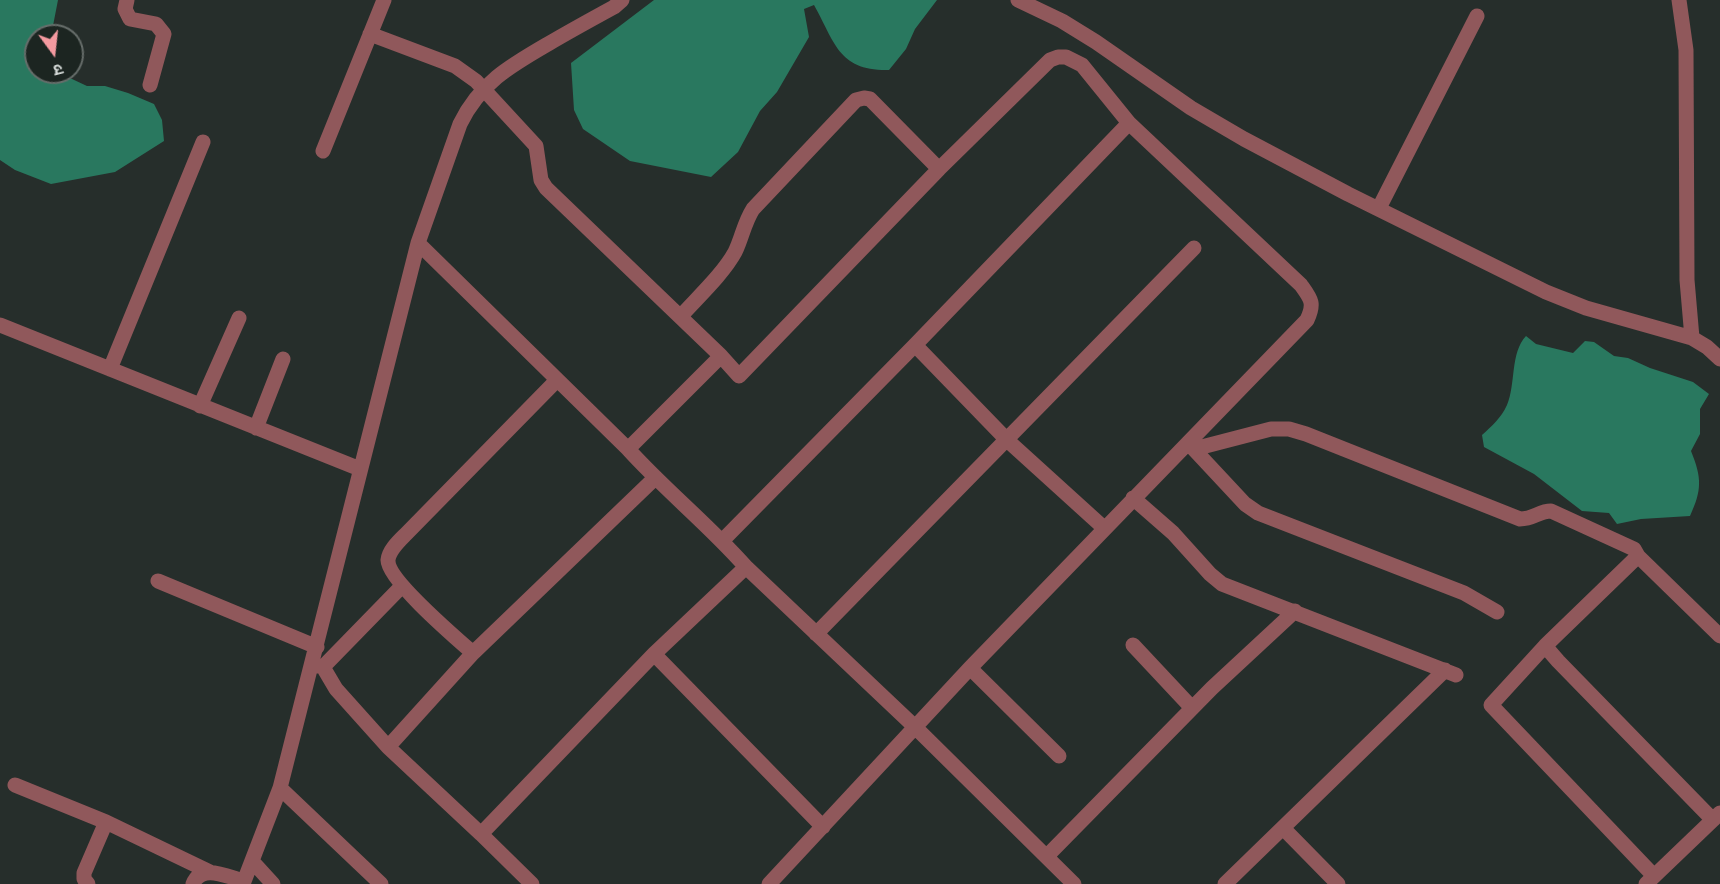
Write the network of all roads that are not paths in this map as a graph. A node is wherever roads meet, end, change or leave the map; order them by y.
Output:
1 (126, 0) edge
2 (384, 0) edge
3 (1018, 0) edge
4 (1679, 0) edge
5 (615, 2) edge
6 (1477, 16) dead end
7 (370, 34) junction
8 (150, 85) dead end
9 (483, 89) junction
10 (1129, 123) junction
11 (203, 142) dead end
12 (323, 151) dead end
13 (939, 169) junction
14 (1379, 208) junction
15 (418, 243) junction
16 (1194, 248) dead end
17 (681, 316) junction
18 (239, 318) dead end
19 (0, 325) edge
20 (1692, 338) junction
21 (915, 345) junction
22 (721, 356) junction
23 (1720, 359) edge
24 (283, 360) dead end
25 (110, 369) junction
26 (556, 380) junction
27 (200, 406) junction
28 (256, 428) junction
29 (1007, 440) junction
30 (1191, 446) junction
31 (628, 448) junction
32 (360, 469) junction
33 (655, 478) junction
34 (1133, 498) junction
35 (1104, 528) junction
36 (723, 540) junction
37 (1638, 556) junction
38 (746, 567) junction
39 (158, 581) dead end
40 (402, 586) junction
41 (1295, 611) junction
42 (1497, 612) dead end
43 (816, 634) junction
44 (1720, 636) edge
45 (1133, 645) dead end
46 (1545, 646) junction
47 (317, 647) junction
48 (473, 653) junction
49 (654, 654) junction
50 (318, 666) junction
51 (970, 668) junction
52 (1192, 708) junction
53 (915, 728) junction
54 (388, 747) junction
55 (1059, 756) dead end
56 (15, 785) dead end
57 (280, 788) junction
58 (1716, 817) edge
59 (106, 822) junction
60 (824, 827) junction
61 (1283, 828) junction
62 (480, 834) junction
63 (1047, 856) junction
64 (252, 861) junction
65 (210, 872) junction
66 (1650, 880) edge
67 (370, 881) edge
68 (243, 883) edge
69 (1070, 883) edge
70 (88, 884) edge
71 (193, 884) edge
72 (273, 884) edge
73 (532, 884) edge
74 (769, 884) edge
75 (1225, 884) edge
76 (1338, 884) edge

1 - 8 street
2 - 7 street
3 - 14 street
4 - 20 street
5 - 9 street
6 - 14 street
7 - 9 street
7 - 12 street
9 - 15 street
9 - 17 street
10 - 13 street
10 - 21 street
10 - 30 street
11 - 25 street
13 - 17 street
13 - 22 street
14 - 20 street
15 - 26 street
15 - 32 street
16 - 29 street
17 - 22 street
18 - 27 street
19 - 25 street
20 - 23 street
21 - 29 street
21 - 36 street
22 - 31 street
24 - 28 street
25 - 27 street
26 - 31 street
26 - 40 street
27 - 28 street
28 - 32 street
29 - 35 street
29 - 43 street
30 - 34 street
30 - 37 street
30 - 42 street
31 - 33 street
32 - 47 street
33 - 36 street
33 - 48 street
34 - 35 street
34 - 41 street
35 - 51 street
36 - 38 street
37 - 44 street
37 - 46 street
38 - 43 street
38 - 49 street
39 - 47 street
40 - 48 street
40 - 50 street
41 - 52 street
41 - 61 street
43 - 53 street
45 - 52 street
46 - 58 street
46 - 66 street
47 - 50 street
48 - 54 street
49 - 60 street
49 - 62 street
50 - 54 street
50 - 57 street
51 - 53 street
51 - 55 street
52 - 63 street
53 - 60 street
53 - 63 street
54 - 62 street
56 - 59 street
57 - 64 street
57 - 67 street
58 - 66 street
59 - 65 street
59 - 70 street
60 - 74 street
61 - 75 street
61 - 76 street
62 - 73 street
63 - 69 street
64 - 68 street
64 - 72 street
65 - 68 street
65 - 71 street

